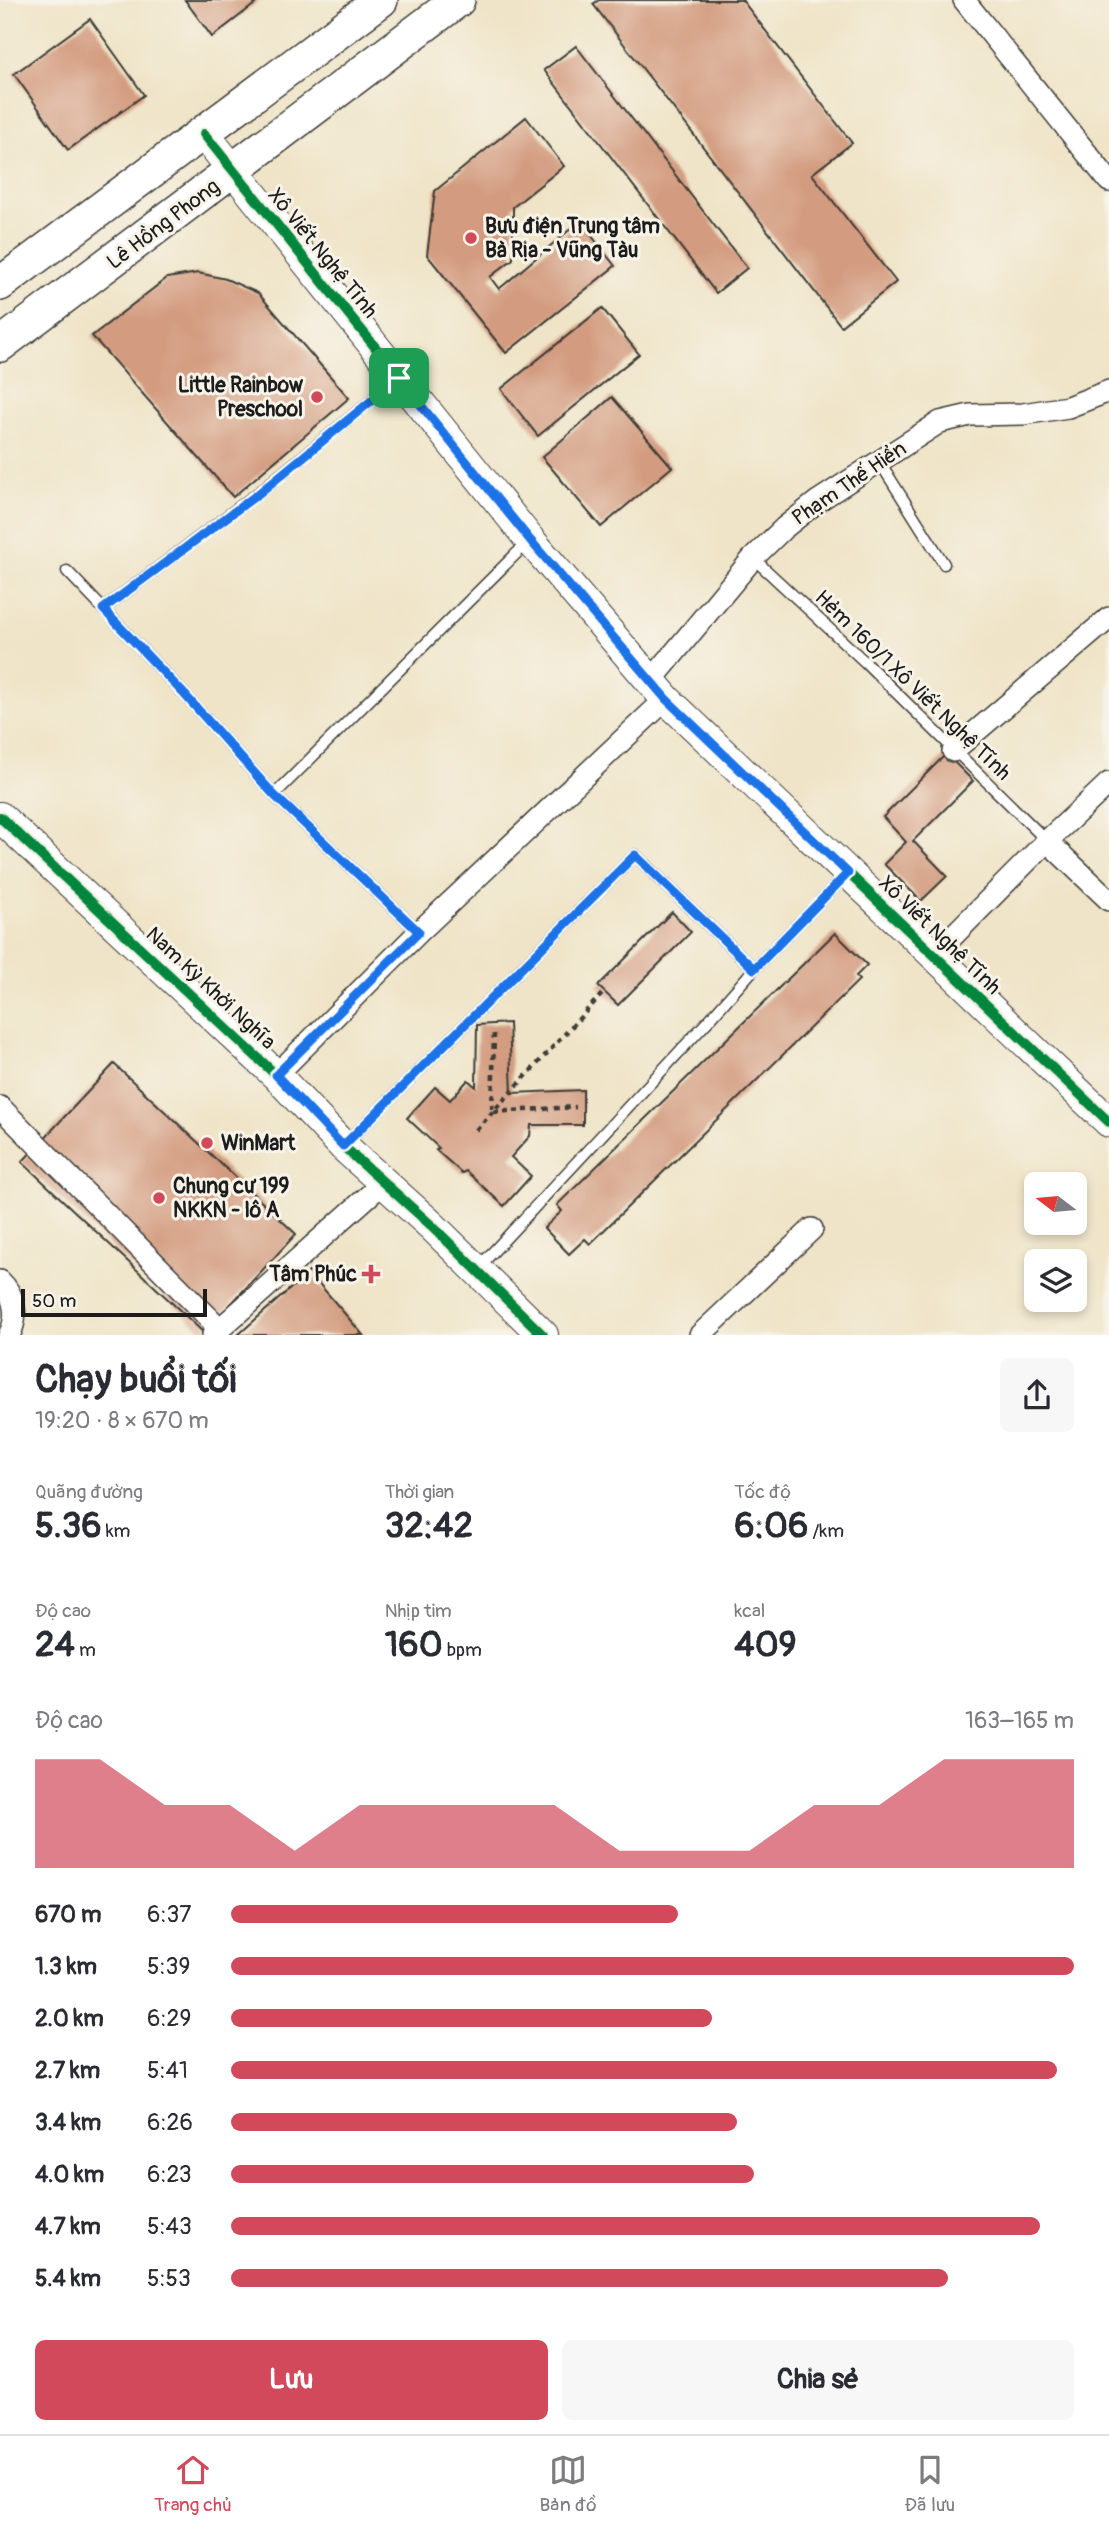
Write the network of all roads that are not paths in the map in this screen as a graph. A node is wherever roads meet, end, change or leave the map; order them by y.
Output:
1 (381, 0) edge
2 (458, 0) edge
3 (964, 0) edge
4 (204, 134) junction
5 (233, 172) junction
6 (1109, 181) edge
7 (0, 284) edge
8 (0, 345) edge
9 (399, 378) junction
10 (1109, 391) edge
11 (878, 461) junction
12 (530, 540) junction
13 (753, 558) junction
14 (944, 564) dead end
15 (68, 571) dead end
16 (103, 609) junction
17 (1109, 618) edge
18 (658, 690) junction
19 (953, 751) junction
20 (1109, 783) edge
21 (274, 795) junction
22 (0, 817) edge
23 (1046, 841) junction
24 (848, 873) junction
25 (1109, 900) edge
26 (419, 932) junction
27 (933, 956) junction
28 (754, 969) junction
29 (276, 1075) junction
30 (0, 1107) edge
31 (1105, 1112) edge
32 (343, 1146) junction
33 (383, 1183) junction
34 (812, 1229) dead end
35 (476, 1271) junction
36 (0, 1281) edge
37 (217, 1332) edge
38 (9, 1335) edge
39 (543, 1335) edge
40 (700, 1335) edge

1 - 4 main road
2 - 5 main road, Lê Hồng Phong
3 - 6 street
4 - 5 street, Xô Viết Nghệ Tĩnh
4 - 7 main road
5 - 8 main road, Lê Hồng Phong
5 - 9 street, Xô Viết Nghệ Tĩnh
9 - 12 street, Xô Viết Nghệ Tĩnh
9 - 16 lane
10 - 11 street, Phạm Thế Hiển
11 - 13 street, Phạm Thế Hiển
11 - 14 lane
12 - 18 street, Xô Viết Nghệ Tĩnh
12 - 21 lane
13 - 18 street, Phạm Thế Hiển
13 - 19 lane, Hẻm 160/1 Xô Viết Nghệ Tĩnh
15 - 16 lane
16 - 21 lane
17 - 19 street
18 - 24 street, Xô Viết Nghệ Tĩnh
18 - 26 street, Phạm Thế Hiển
19 - 23 lane, Hẻm 160/1 Xô Viết Nghệ Tĩnh
20 - 23 street
21 - 26 lane
22 - 29 street, Nam Kỳ Khởi Nghĩa
23 - 25 street
23 - 27 street
24 - 27 street, Xô Viết Nghệ Tĩnh
24 - 28 lane
26 - 29 street, Phạm Thế Hiển
27 - 31 street, Xô Viết Nghệ Tĩnh
28 - 32 lane
28 - 35 lane
29 - 32 street, Nam Kỳ Khởi Nghĩa
30 - 37 street
32 - 33 street, Nam Kỳ Khởi Nghĩa
33 - 35 street, Nam Kỳ Khởi Nghĩa
33 - 37 street
34 - 40 street
35 - 39 street, Nam Kỳ Khởi Nghĩa
36 - 38 street

